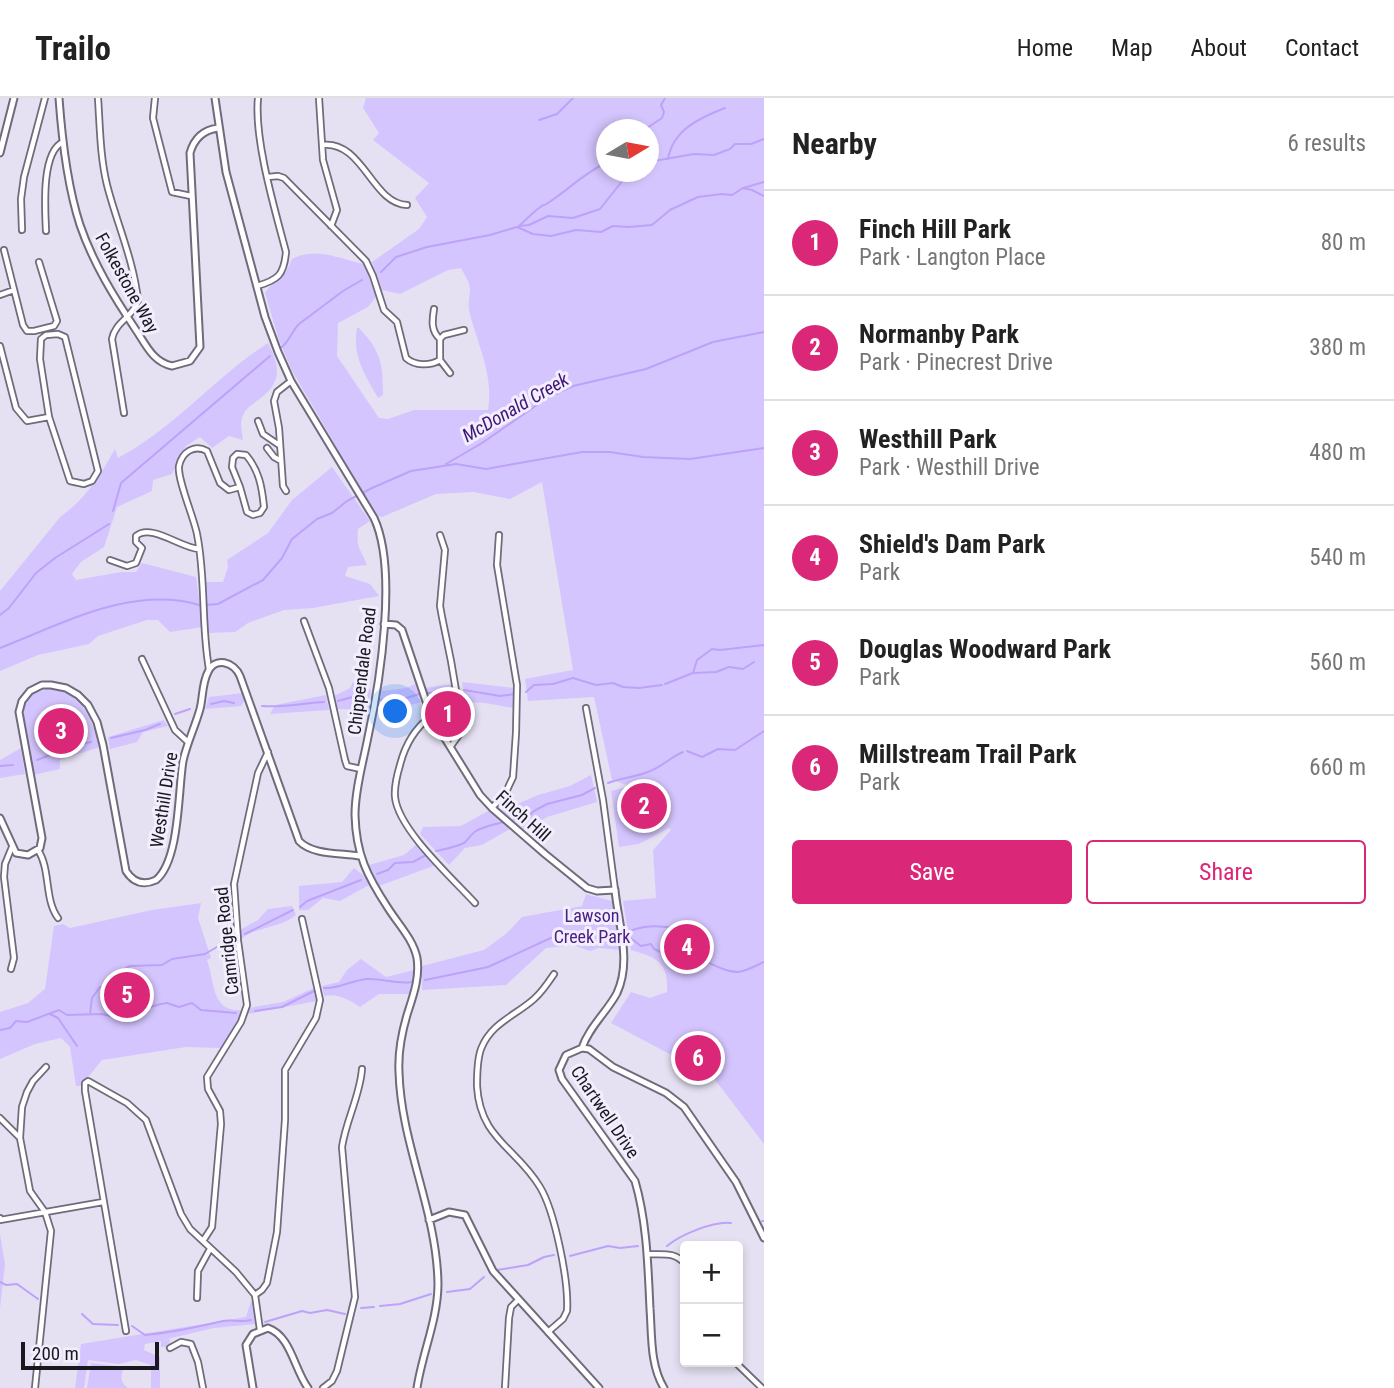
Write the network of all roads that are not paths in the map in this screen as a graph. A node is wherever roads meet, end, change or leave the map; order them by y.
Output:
1 (14, 98) edge
2 (45, 98) edge
3 (59, 98) edge
4 (98, 98) edge
5 (155, 98) edge
6 (215, 98) edge
7 (258, 98) edge
8 (319, 98) edge
9 (218, 128) junction
10 (63, 142) junction
11 (322, 145) junction
12 (0, 153) edge
13 (268, 177) junction
14 (191, 196) junction
15 (407, 205) dead end
16 (331, 226) junction
17 (22, 230) dead end
18 (46, 230) dead end
19 (4, 250) dead end
20 (39, 262) dead end
21 (257, 286) junction
22 (14, 290) junction
23 (0, 295) edge
24 (434, 309) dead end
25 (126, 317) junction
26 (464, 330) dead end
27 (440, 339) junction
28 (0, 346) edge
29 (440, 360) junction
30 (450, 373) dead end
31 (291, 381) junction
32 (124, 413) dead end
33 (49, 417) junction
34 (258, 421) dead end
35 (279, 445) junction
36 (267, 448) dead end
37 (282, 461) junction
38 (240, 487) junction
39 (286, 491) dead end
40 (440, 535) dead end
41 (499, 535) dead end
42 (200, 549) junction
43 (110, 560) dead end
44 (304, 621) dead end
45 (384, 624) junction
46 (142, 659) dead end
47 (209, 669) junction
48 (586, 708) dead end
49 (431, 716) junction
50 (188, 742) junction
51 (451, 746) junction
52 (268, 752) junction
53 (361, 769) junction
54 (492, 808) junction
55 (0, 818) edge
56 (12, 847) junction
57 (38, 850) junction
58 (359, 856) junction
59 (615, 890) junction
60 (475, 903) dead end
61 (58, 918) dead end
62 (302, 919) dead end
63 (11, 969) dead end
64 (554, 974) dead end
65 (582, 1048) junction
66 (46, 1067) dead end
67 (362, 1069) dead end
68 (0, 1118) edge
69 (20, 1121) junction
70 (7, 1126) junction
71 (20, 1138) junction
72 (103, 1202) junction
73 (46, 1212) junction
74 (0, 1218) edge
75 (429, 1220) junction
76 (764, 1238) edge
77 (203, 1241) junction
78 (210, 1249) junction
79 (647, 1254) junction
80 (680, 1257) edge
81 (255, 1295) junction
82 (197, 1298) dead end
83 (518, 1300) junction
84 (260, 1330) junction
85 (125, 1331) dead end
86 (548, 1332) junction
87 (170, 1348) dead end
88 (740, 1367) edge
89 (35, 1388) edge
90 (203, 1388) edge
91 (253, 1388) edge
92 (308, 1388) edge
93 (323, 1388) edge
94 (417, 1388) edge
95 (505, 1388) edge
96 (599, 1388) edge
97 (664, 1388) edge
98 (762, 1388) edge

1 - 12 street
2 - 17 street
3 - 10 street, Folkestone Way
4 - 25 street
5 - 14 street
6 - 9 street, Chippendale Road
7 - 13 street
8 - 11 street
9 - 14 street, Folkestone Way
9 - 21 street, Chippendale Road
10 - 18 street
10 - 25 street, Folkestone Way
11 - 15 street
11 - 16 street
13 - 16 street
13 - 21 street
14 - 25 street, Folkestone Way
16 - 29 street
19 - 22 street
20 - 22 street
21 - 31 street, Chippendale Road
22 - 23 street
24 - 27 street
25 - 32 street
26 - 27 street
27 - 29 street
28 - 33 street
29 - 30 street
31 - 35 street
31 - 45 street, Chippendale Road
33 - 33 street
34 - 35 street
35 - 37 street
36 - 37 street
37 - 39 street
38 - 38 street
38 - 42 street
40 - 51 street
41 - 54 street
42 - 43 street
42 - 47 street
44 - 53 street
45 - 49 street, Finch Hill
45 - 53 street, Chippendale Road
46 - 50 street
47 - 50 street, Westhill Drive
47 - 52 street
48 - 59 street
49 - 51 street, Finch Hill
49 - 60 street
50 - 57 street, Westhill Drive
51 - 54 street, Finch Hill
52 - 58 street
52 - 77 street, Camridge Road
53 - 58 street, Chippendale Road
54 - 59 street, Finch Hill
55 - 56 street
56 - 57 street
56 - 63 street
57 - 61 street
58 - 75 street, Chippendale Road
59 - 65 street
62 - 81 street
64 - 86 street
65 - 76 street, Chartwell Drive
65 - 79 street, Chartwell Drive
66 - 69 street
67 - 93 street
68 - 70 street
69 - 70 street
69 - 71 street
70 - 71 street
71 - 73 street
72 - 73 street
72 - 77 street
72 - 85 street
73 - 74 street
73 - 89 street
75 - 83 street
75 - 94 street
77 - 78 street
78 - 81 street
78 - 82 street
79 - 80 street
79 - 97 street, Chartwell Drive
81 - 84 street
83 - 86 street
83 - 95 street
84 - 91 street
84 - 92 street
86 - 96 street
87 - 90 street
88 - 98 street

